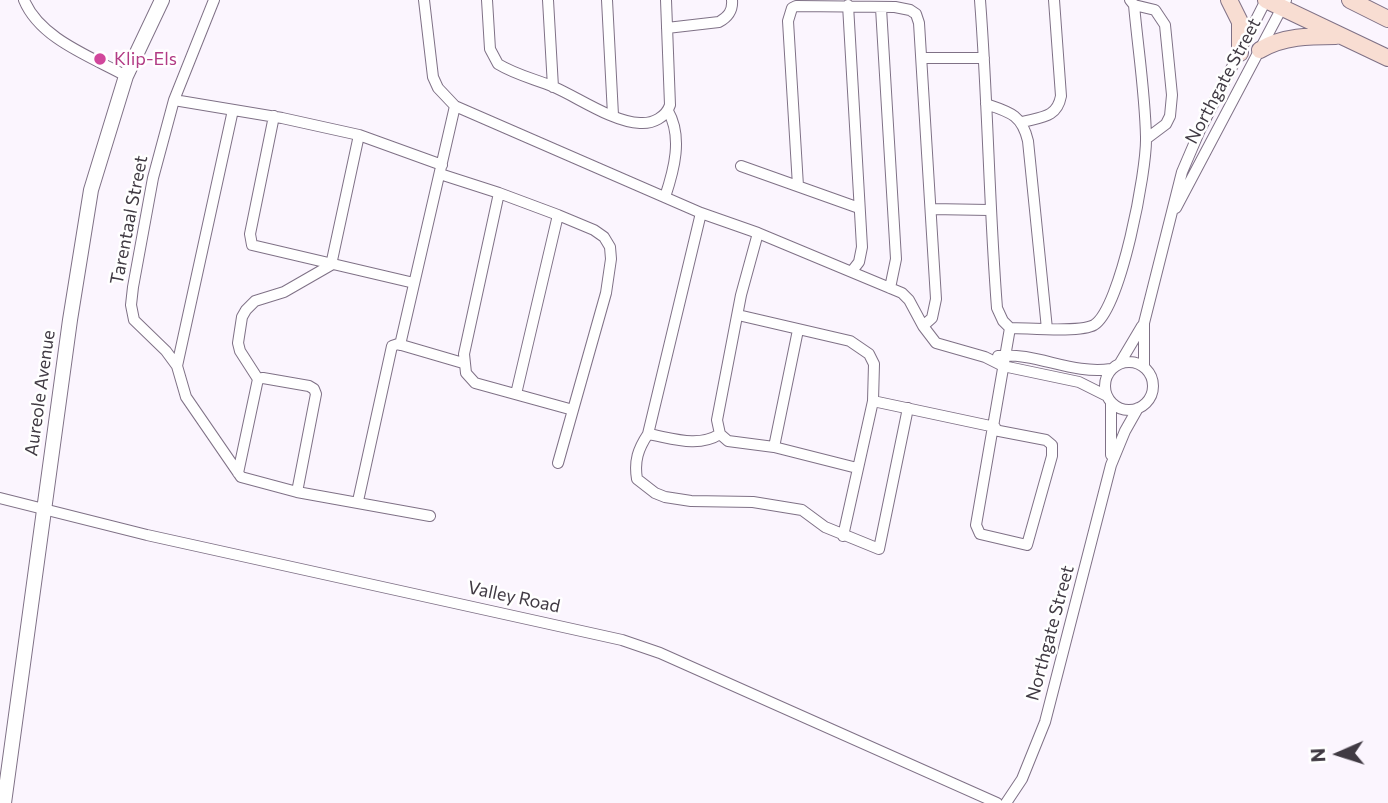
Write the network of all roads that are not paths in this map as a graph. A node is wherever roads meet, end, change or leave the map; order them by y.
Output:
1 (24, 0) edge
2 (162, 0) edge
3 (214, 0) edge
4 (424, 0) edge
5 (487, 0) edge
6 (548, 0) edge
7 (607, 0) edge
8 (666, 0) edge
9 (732, 0) edge
10 (980, 0) edge
11 (1055, 0) edge
12 (1229, 0) edge
13 (1266, 0) edge
14 (1350, 0) edge
15 (1367, 0) edge
16 (816, 2) edge
17 (1132, 2) edge
18 (895, 3) edge
19 (1285, 4) edge
20 (848, 5) junction
21 (881, 8) junction
22 (1385, 17) edge
23 (667, 28) junction
24 (1342, 36) junction
25 (1260, 50) junction
26 (1240, 53) junction
27 (922, 58) junction
28 (985, 58) junction
29 (1388, 58) edge
30 (126, 76) junction
31 (553, 87) junction
32 (174, 100) junction
33 (986, 104) junction
34 (454, 106) junction
35 (233, 110) junction
36 (668, 111) junction
37 (612, 115) junction
38 (274, 116) junction
39 (1022, 122) junction
40 (359, 135) junction
41 (1146, 139) junction
42 (741, 166) dead end
43 (441, 170) junction
44 (798, 186) junction
45 (499, 193) junction
46 (665, 197) junction
47 (859, 208) junction
48 (930, 209) junction
49 (989, 210) junction
50 (701, 213) junction
51 (558, 215) junction
52 (1171, 216) junction
53 (758, 233) junction
54 (331, 265) junction
55 (852, 271) junction
56 (415, 284) junction
57 (891, 288) junction
58 (737, 316) junction
59 (1144, 323) junction
60 (923, 326) junction
61 (1010, 328) junction
62 (1047, 329) junction
63 (799, 330) junction
64 (400, 345) junction
65 (1004, 360) junction
66 (463, 363) junction
67 (177, 366) junction
68 (1116, 366) junction
69 (1144, 366) junction
70 (1070, 374) junction
71 (258, 379) junction
72 (516, 394) junction
73 (1109, 400) junction
74 (873, 401) junction
75 (908, 408) junction
76 (1138, 408) junction
77 (573, 410) junction
78 (994, 428) junction
79 (648, 434) junction
80 (720, 435) junction
81 (774, 447) junction
82 (558, 463) dead end
83 (1111, 465) junction
84 (857, 468) junction
85 (238, 473) junction
86 (297, 492) junction
87 (0, 498) edge
88 (358, 501) junction
89 (43, 509) junction
90 (430, 516) dead end
91 (843, 536) junction
92 (4, 803) edge
93 (997, 803) edge
94 (1006, 803) edge

1 - 30 street
2 - 30 street, Aureole Avenue
3 - 32 street, Tarentaal Street
4 - 34 street
5 - 31 street
6 - 31 street
7 - 37 street
8 - 23 street
9 - 23 street
10 - 28 street
11 - 39 street
12 - 26 main road
13 - 19 main road
13 - 26 street, Northgate Street
14 - 22 main road
15 - 22 main road
16 - 20 street
16 - 44 street
17 - 41 street
17 - 41 street
18 - 21 street
18 - 27 street
19 - 24 main road
19 - 25 street, Northgate Street
20 - 21 street
20 - 47 street
21 - 57 street
23 - 36 street
24 - 25 main road
24 - 29 main road
25 - 52 street, Northgate Street
26 - 52 street, Northgate Street
27 - 28 street
27 - 48 street
28 - 33 street
30 - 89 street, Aureole Avenue
31 - 37 street
32 - 35 street
32 - 67 street, Tarentaal Street
33 - 39 street
33 - 49 street
34 - 43 street
34 - 46 street
35 - 38 street
35 - 67 street
36 - 37 street
36 - 46 street
38 - 40 street
38 - 54 street
39 - 62 street
40 - 43 street
40 - 54 street
41 - 62 street
42 - 44 street
43 - 45 street
43 - 56 street
44 - 47 street
45 - 51 street
45 - 66 street
46 - 50 street
47 - 55 street
48 - 49 street
48 - 60 street
49 - 61 street
50 - 53 street
50 - 79 street
51 - 72 street
51 - 77 street
52 - 59 street, Northgate Street
53 - 55 street
53 - 58 street
54 - 56 street
54 - 71 street
55 - 57 street
56 - 64 street
57 - 60 street
58 - 63 street
58 - 80 street
59 - 68 street, Northgate Street
59 - 69 street, Northgate Street
60 - 65 street
61 - 62 street
61 - 65 street
63 - 74 street
63 - 81 street
64 - 66 street
64 - 88 street
65 - 70 street
65 - 78 street
66 - 72 street
67 - 85 street, Tarentaal Street
68 - 69 street
68 - 70 street
68 - 73 street
69 - 76 street
70 - 73 street
71 - 85 street
71 - 86 street
72 - 77 street
73 - 76 street
73 - 83 street, Northgate Street
74 - 75 street
74 - 84 street
75 - 78 street
75 - 91 street
76 - 83 street, Northgate Street
77 - 82 street
78 - 78 street
79 - 80 street
79 - 91 street
80 - 81 street
81 - 84 street
83 - 94 street, Northgate Street
84 - 91 street
85 - 86 street
86 - 88 street
87 - 89 street, Valley Road
88 - 90 street
89 - 92 street, Aureole Avenue
89 - 93 street, Valley Road

